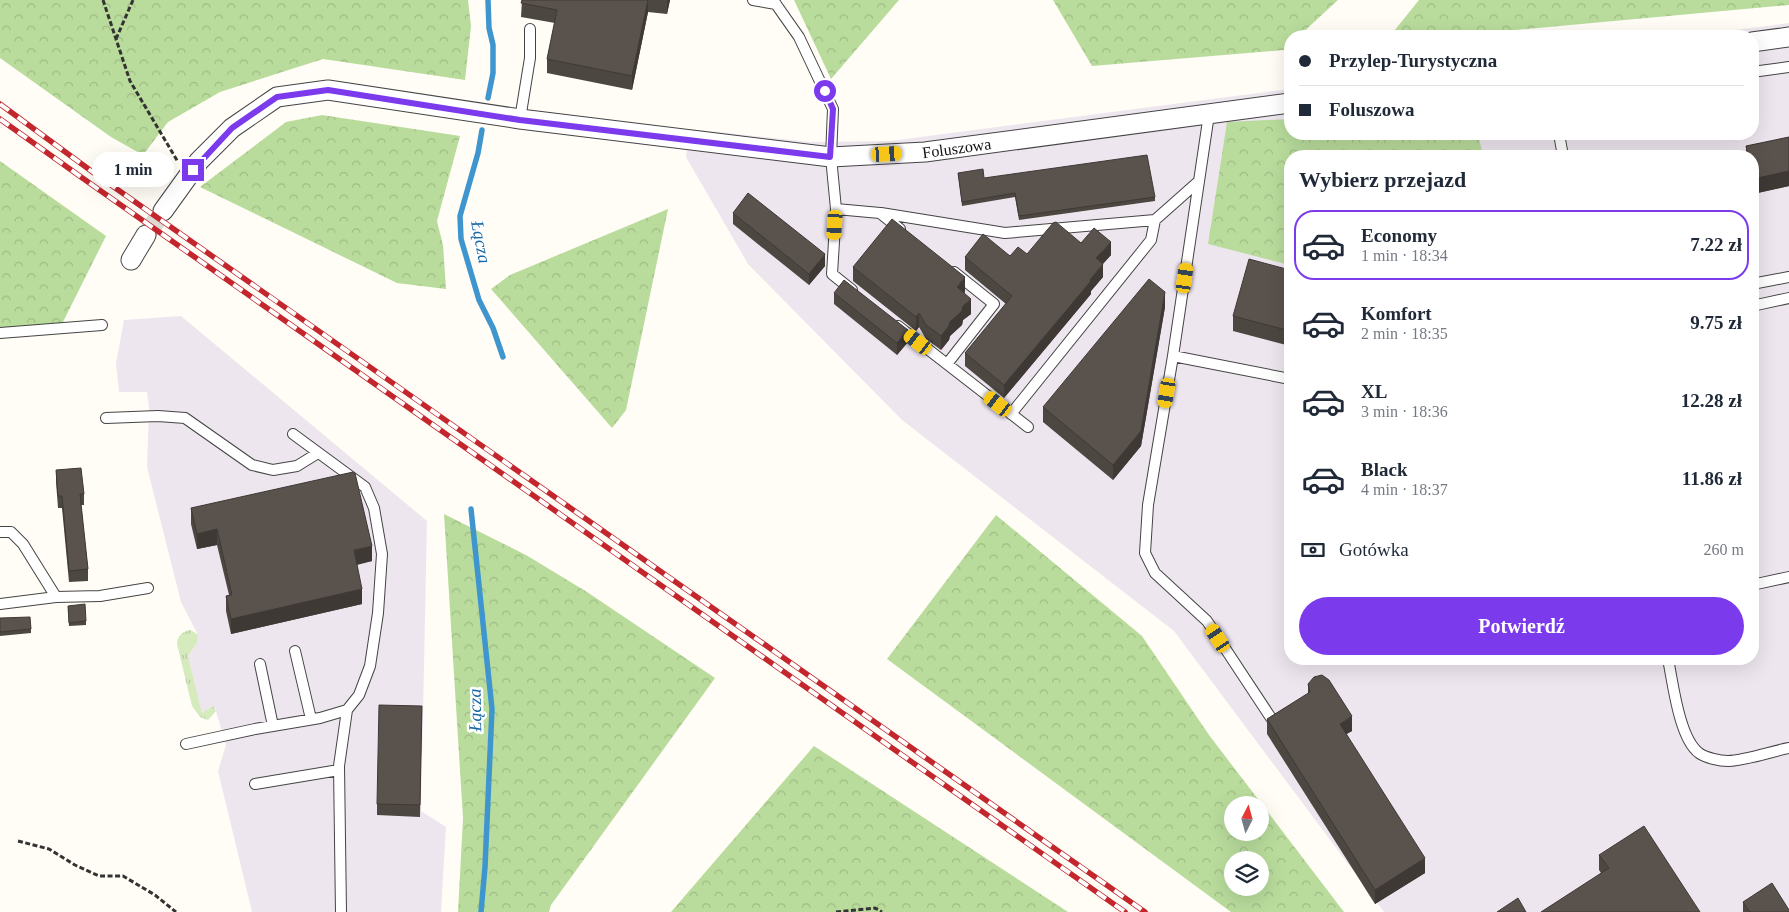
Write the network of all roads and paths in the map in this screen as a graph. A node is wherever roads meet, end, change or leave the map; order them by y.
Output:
1 (103, 0) edge
2 (133, 0) edge
3 (753, 0) edge
4 (775, 2) edge
5 (530, 29) dead end
6 (1789, 37) edge
7 (116, 39) junction
8 (1759, 41) edge
9 (1789, 67) edge
10 (1759, 71) edge
11 (1284, 104) edge
12 (1209, 114) junction
13 (520, 120) junction
14 (830, 157) junction
15 (187, 178) junction
16 (1199, 181) junction
17 (836, 209) junction
18 (163, 211) tunnel mouth
19 (880, 213) junction
20 (1155, 220) junction
21 (146, 234) tunnel mouth
22 (910, 237) edge
23 (131, 260) dead end
24 (949, 268) edge
25 (1789, 277) edge
26 (1759, 283) edge
27 (862, 298) edge
28 (1789, 298) edge
29 (1759, 304) edge
30 (893, 322) edge
31 (102, 325) dead end
32 (0, 333) edge
33 (1173, 356) junction
34 (947, 364) junction
35 (1284, 379) edge
36 (1010, 414) junction
37 (106, 418) dead end
38 (1028, 427) dead end
39 (293, 434) dead end
40 (318, 453) junction
41 (0, 532) edge
42 (1789, 577) edge
43 (1759, 583) edge
44 (148, 588) dead end
45 (56, 597) junction
46 (0, 604) edge
47 (295, 651) dead end
48 (260, 664) dead end
49 (1669, 665) edge
50 (348, 710) junction
51 (1271, 718) edge
52 (311, 719) junction
53 (273, 726) junction
54 (186, 744) dead end
55 (1789, 748) edge
56 (339, 770) junction
57 (255, 784) dead end
58 (18, 840) dead end
59 (176, 912) edge
60 (341, 912) edge
61 (836, 912) edge
62 (882, 912) edge

1 - 7 path
2 - 7 path
3 - 4 lane
4 - 14 lane
5 - 13 lane
6 - 8 street
7 - 15 path
9 - 10 lane
11 - 12 street, Foluszowa
12 - 14 street, Foluszowa
12 - 16 lane
13 - 14 street, Foluszowa
13 - 15 street, Foluszowa
14 - 17 lane
15 - 18 street, Foluszowa
16 - 20 lane
16 - 33 lane
17 - 19 lane
17 - 27 lane
19 - 20 lane
19 - 22 lane
20 - 36 lane
21 - 23 street
24 - 34 lane
25 - 26 lane
28 - 29 lane
30 - 34 lane
31 - 32 lane
33 - 35 lane
33 - 51 lane
34 - 36 lane
36 - 38 lane
37 - 40 lane
39 - 40 lane
40 - 50 lane
41 - 45 lane
42 - 43 lane
44 - 45 lane
45 - 46 lane
47 - 52 lane
48 - 53 lane
49 - 55 lane
50 - 52 lane
50 - 56 lane
52 - 53 lane
53 - 54 lane
56 - 57 lane
56 - 60 lane
58 - 59 path
61 - 62 path

